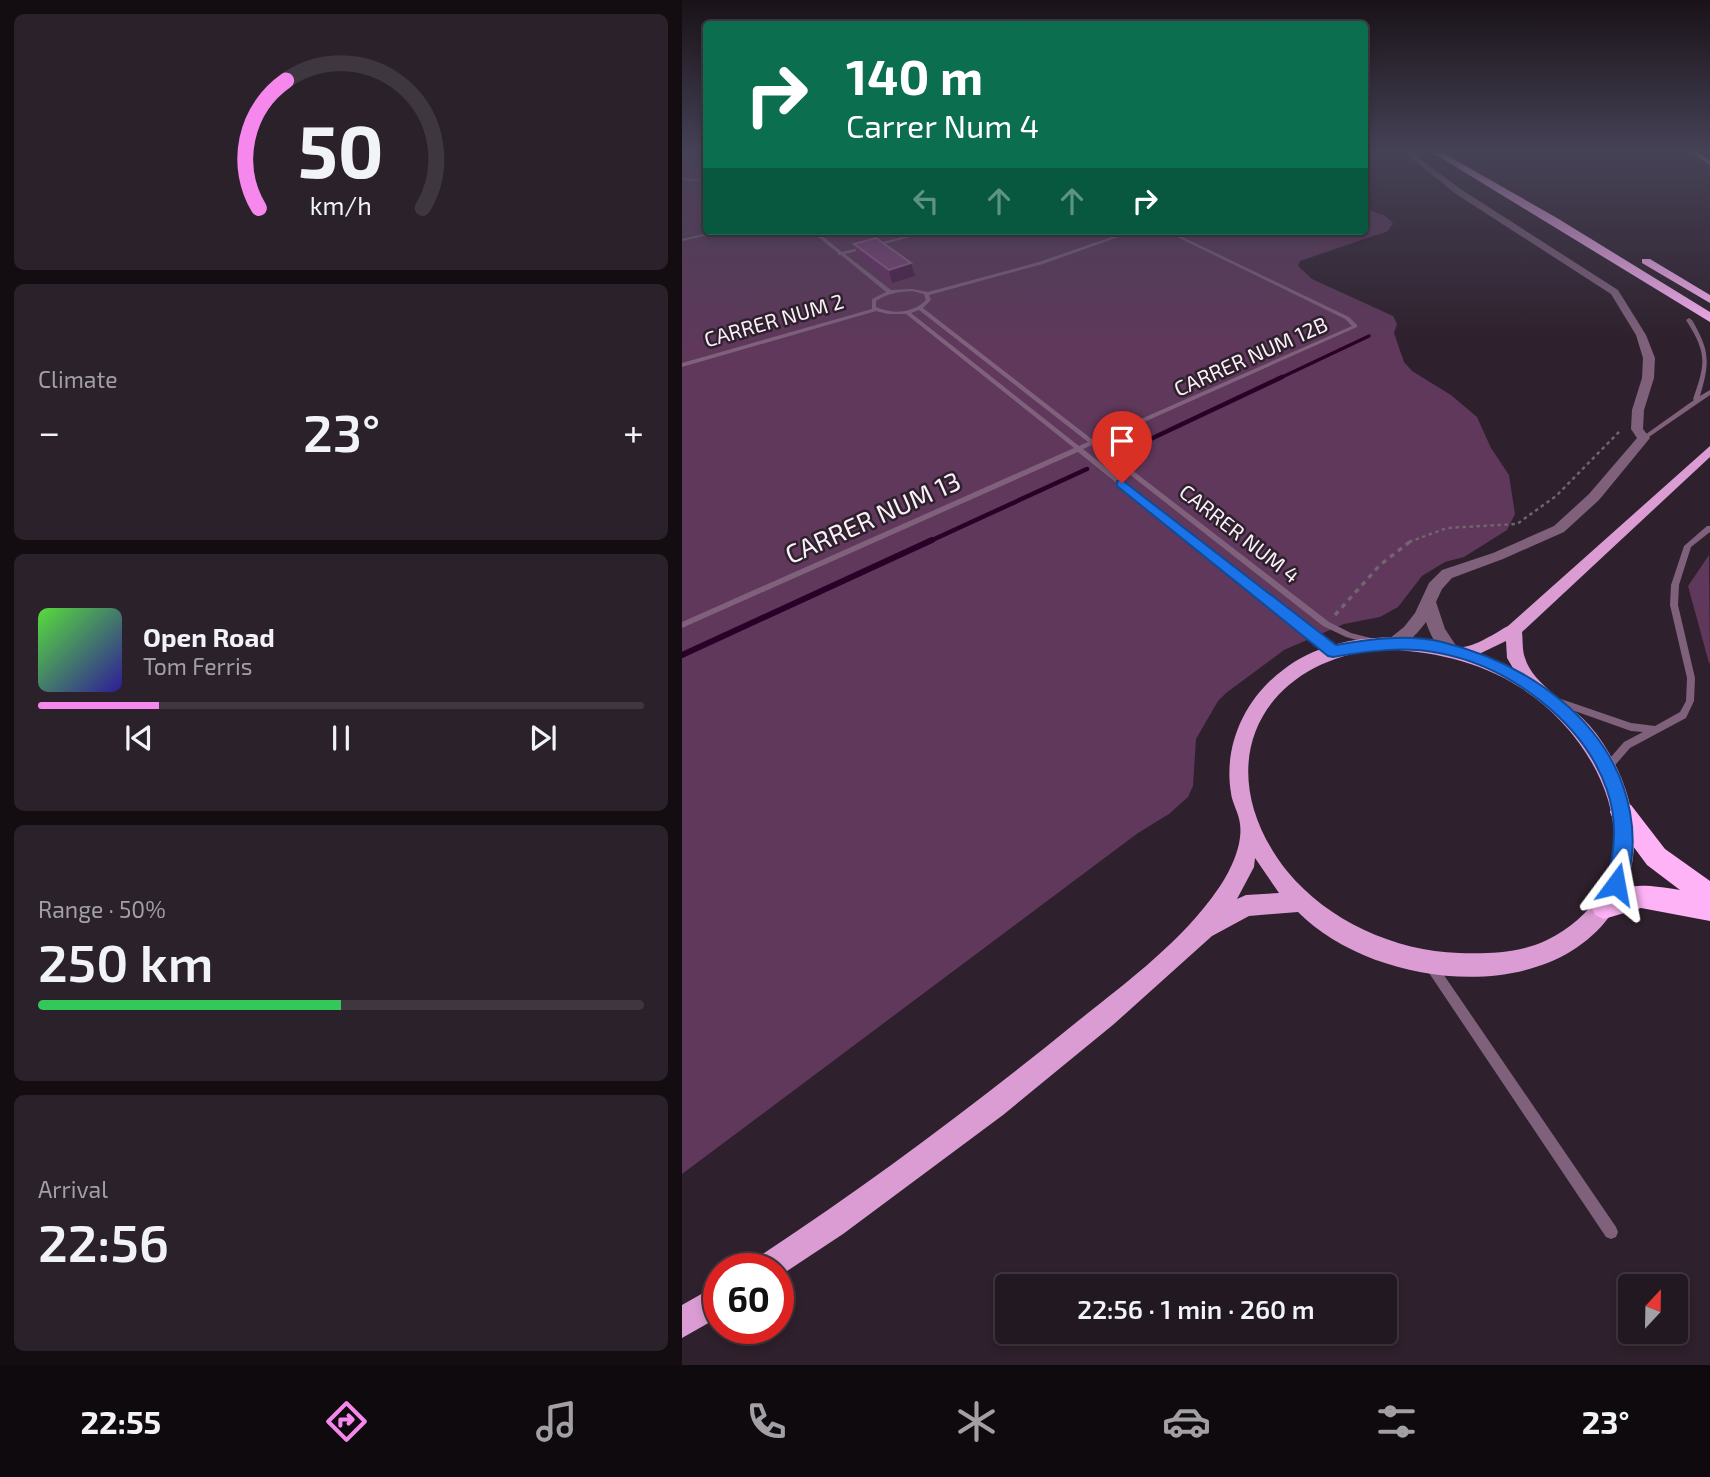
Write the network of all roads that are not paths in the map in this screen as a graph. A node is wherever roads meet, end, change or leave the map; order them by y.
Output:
1 (1498, 217) edge
2 (1547, 217) edge
3 (1575, 220) dead end
4 (1596, 232) dead end
5 (705, 235) edge
6 (818, 235) edge
7 (916, 235) edge
8 (1122, 235) edge
9 (1175, 235) edge
10 (682, 240) edge
11 (840, 254) junction
12 (1640, 258) dead end
13 (890, 292) junction
14 (927, 294) junction
15 (1709, 300) edge
16 (920, 308) junction
17 (876, 309) junction
18 (907, 312) junction
19 (1709, 318) edge
20 (1689, 320) dead end
21 (682, 365) edge
22 (1709, 392) edge
23 (1696, 399) junction
24 (1644, 438) junction
25 (1095, 443) junction
26 (1080, 450) junction
27 (1709, 450) edge
28 (1709, 528) edge
29 (1429, 600) junction
30 (682, 625) edge
31 (1514, 629) junction
32 (1386, 643) junction
33 (1333, 652) junction
34 (1457, 652) junction
35 (1532, 686) junction
36 (1549, 698) junction
37 (1653, 729) junction
38 (1607, 768) junction
39 (1622, 812) junction
40 (1250, 829) junction
41 (1709, 897) edge
42 (1302, 901) junction
43 (1604, 906) junction
44 (1709, 908) edge
45 (1203, 929) junction
46 (1430, 964) junction
47 (1611, 1232) dead end
48 (789, 1253) edge
49 (703, 1309) edge
50 (682, 1323) edge

1 - 24 street
2 - 19 highway
3 - 4 highway
5 - 10 lane
6 - 11 lane
7 - 11 lane
8 - 14 lane
9 - 25 lane, CARRER NUM 12B
11 - 13 lane
12 - 15 highway
13 - 14 lane
13 - 17 lane
14 - 16 lane
16 - 18 lane
16 - 25 lane, CARRER NUM 4
17 - 18 lane
17 - 21 lane, CARRER NUM 2
18 - 26 lane, CARRER NUM 4
20 - 23 lane
22 - 23 lane
23 - 24 lane
24 - 29 street
25 - 26 lane, CARRER NUM 12B
25 - 32 lane, CARRER NUM 4
26 - 30 lane, CARRER NUM 13
26 - 33 lane, CARRER NUM 4
27 - 31 main road
28 - 37 lane
29 - 32 street
29 - 34 street
31 - 34 main road
31 - 35 main road
32 - 33 main road
32 - 34 main road
33 - 40 main road
34 - 35 main road
35 - 36 main road
36 - 37 lane
36 - 38 main road
37 - 38 lane
38 - 39 main road
39 - 41 highway
39 - 43 main road
40 - 42 main road
40 - 45 main road
42 - 45 main road
42 - 46 main road
43 - 44 highway
43 - 46 main road
45 - 48 main road
46 - 47 lane
49 - 50 main road

